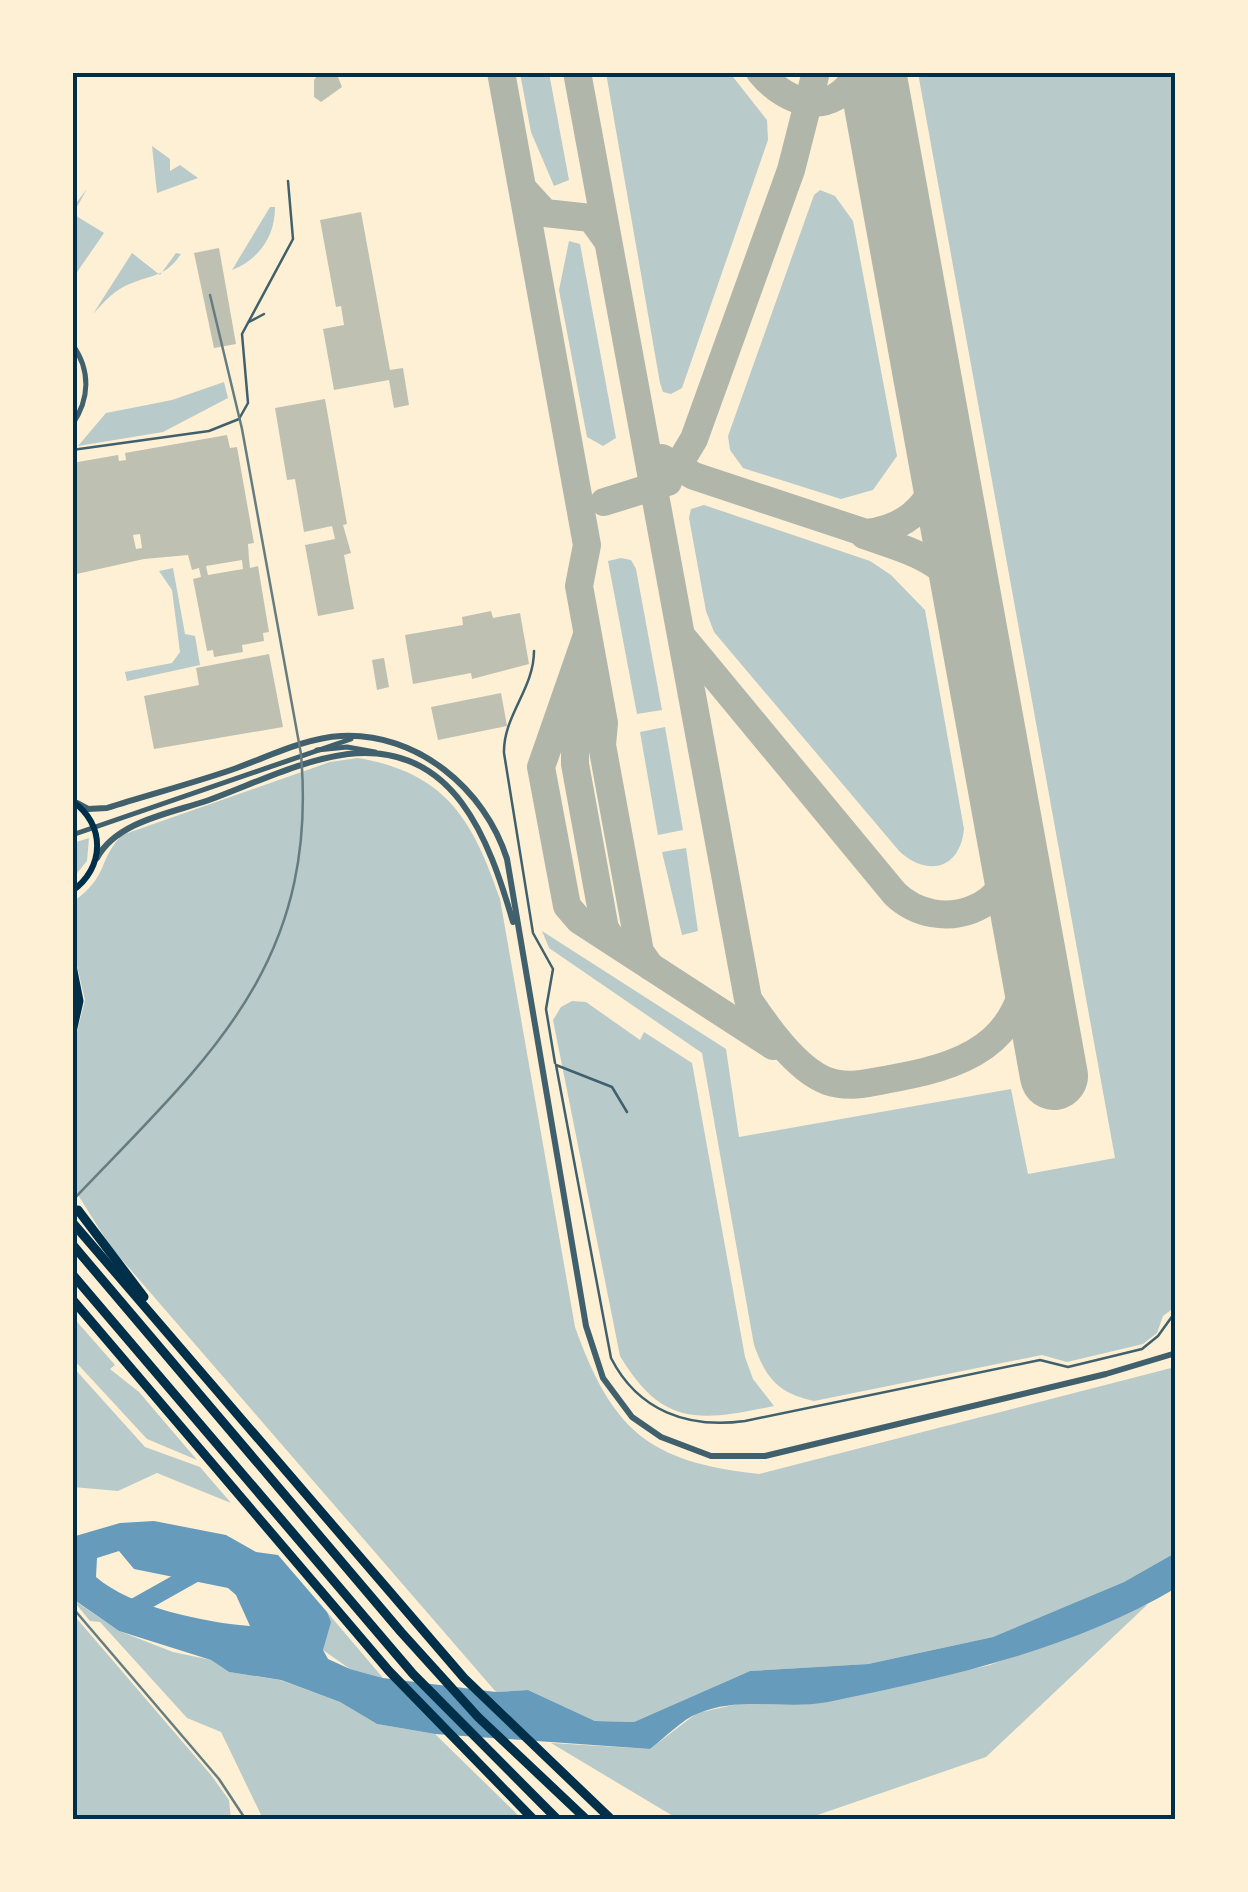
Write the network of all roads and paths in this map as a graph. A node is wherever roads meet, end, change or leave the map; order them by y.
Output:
1 (288, 181) dead end
2 (264, 314) dead end
3 (248, 323) junction
4 (72, 344) edge
5 (72, 426) edge
6 (72, 450) edge
7 (534, 651) dead end
8 (364, 738) junction
9 (304, 754) junction
10 (385, 754) junction
11 (74, 802) edge
12 (72, 836) edge
13 (96, 859) junction
14 (72, 891) edge
15 (518, 941) junction
16 (73, 968) edge
17 (73, 1029) edge
18 (556, 1065) junction
19 (627, 1112) dead end
20 (78, 1210) dead end
21 (72, 1222) edge
22 (72, 1244) edge
23 (72, 1274) edge
24 (72, 1303) edge
25 (1176, 1311) edge
26 (1176, 1353) edge
27 (203, 1375) junction
28 (534, 1820) edge
29 (558, 1820) edge
30 (587, 1820) edge
31 (612, 1820) edge

1 - 3 lane
2 - 3 lane
3 - 6 lane
4 - 5 street
7 - 18 lane
8 - 9 street
8 - 11 street
8 - 15 street
9 - 10 street
9 - 12 street
10 - 13 street
10 - 15 street
11 - 13 main road
13 - 14 main road
15 - 26 street
16 - 17 highway
18 - 19 lane
18 - 25 lane
20 - 27 highway
21 - 27 highway
22 - 30 highway
23 - 29 highway
24 - 28 highway
27 - 31 highway

